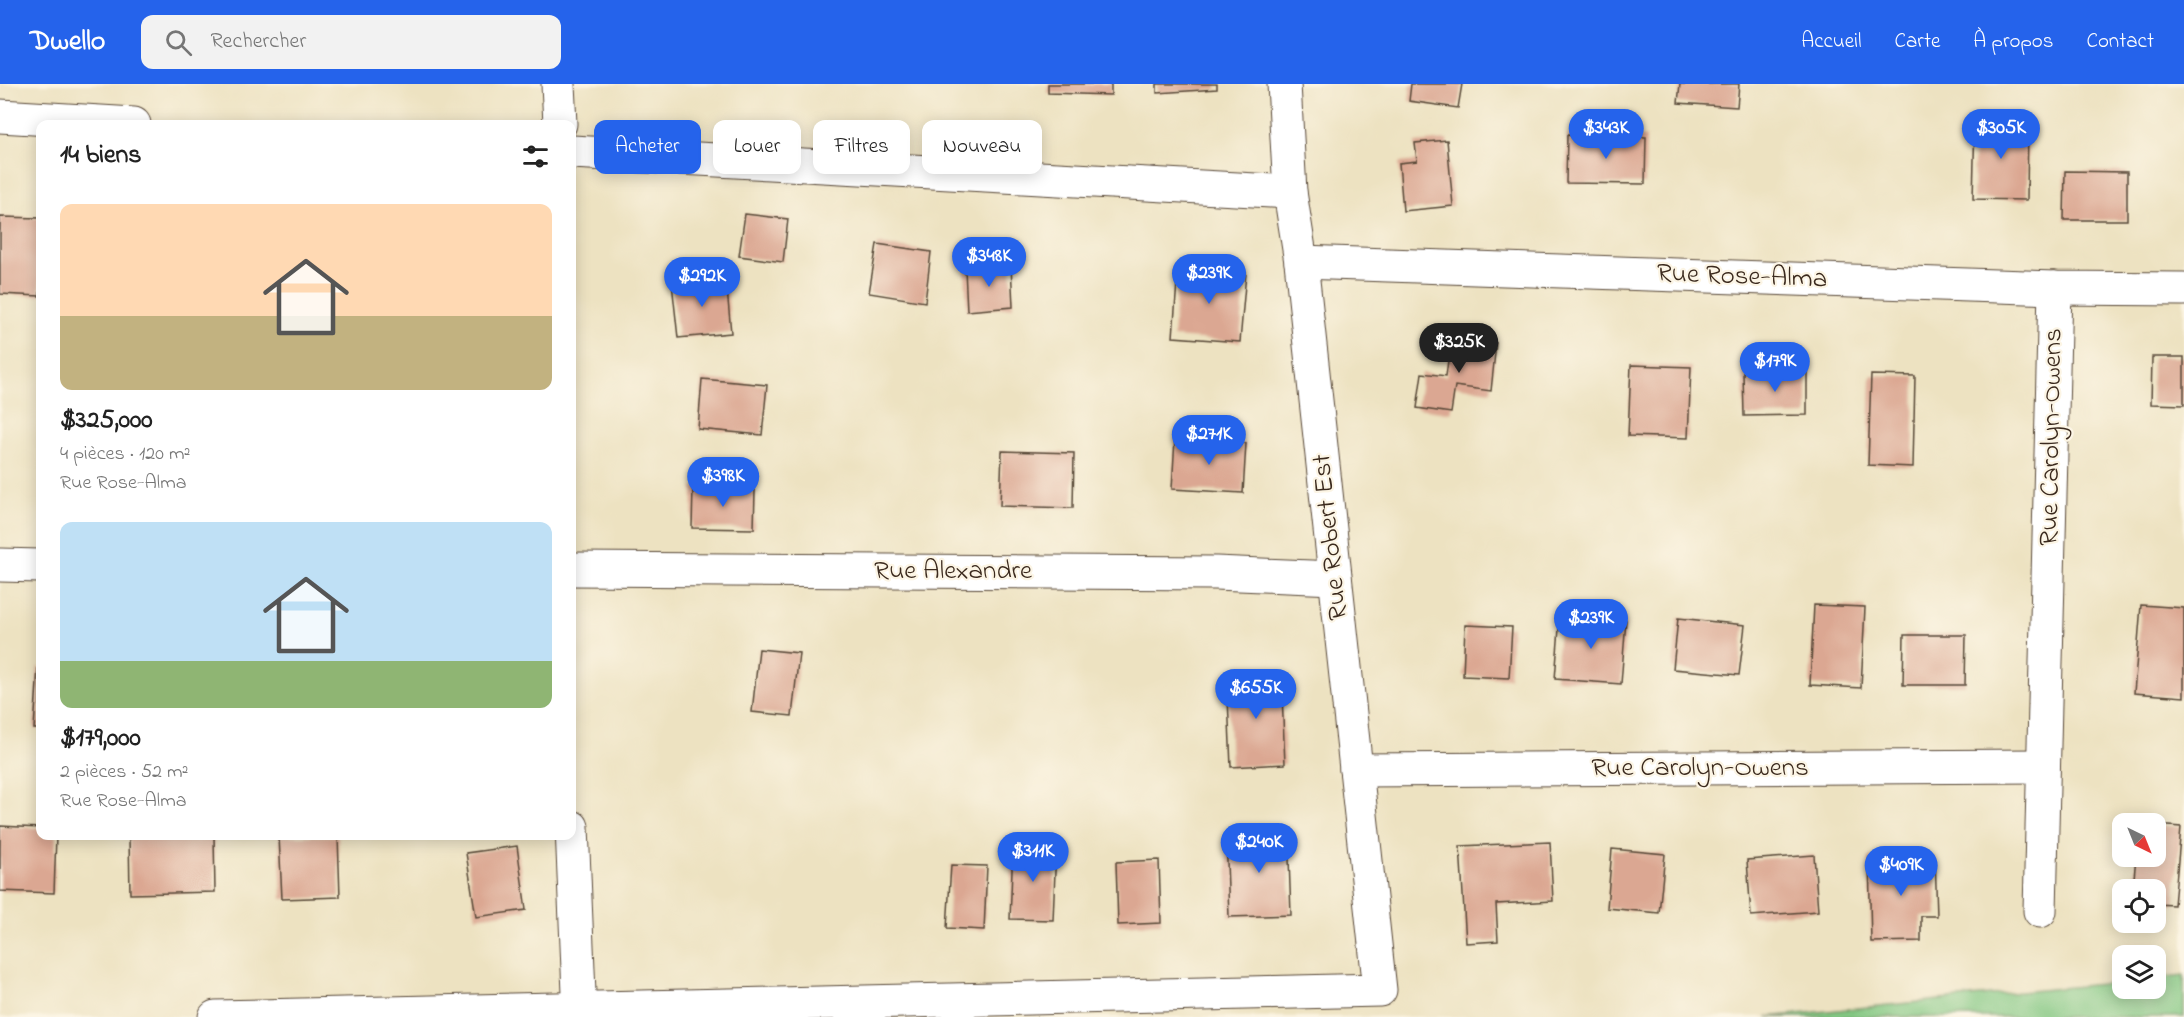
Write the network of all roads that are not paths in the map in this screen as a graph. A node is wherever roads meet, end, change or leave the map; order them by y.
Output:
1 (558, 84) edge
2 (1284, 84) edge
3 (0, 116) edge
4 (67, 120) edge
5 (560, 120) edge
6 (576, 152) edge
7 (1290, 192) junction
8 (1301, 262) junction
9 (2055, 288) junction
10 (2184, 289) edge
11 (0, 565) edge
12 (36, 566) edge
13 (576, 568) edge
14 (1335, 578) junction
15 (2043, 766) junction
16 (1356, 770) junction
17 (573, 840) edge
18 (2040, 911) dead end
19 (580, 1013) edge
20 (215, 1017) edge

1 - 5 street
2 - 7 street, Rue Robert Est
3 - 4 street
6 - 7 street
7 - 8 street, Rue Robert Est
8 - 9 street, Rue Rose-Alma
8 - 14 street, Rue Robert Est
9 - 10 street, Rue Rose-Alma
9 - 15 street, Rue Carolyn-Owens
11 - 12 street
13 - 14 street, Rue Alexandre
14 - 16 street, Rue Robert Est
15 - 16 street, Rue Carolyn-Owens
15 - 18 street, Rue Carolyn-Owens
16 - 19 street, Rue Robert Est
17 - 19 street
19 - 20 street

